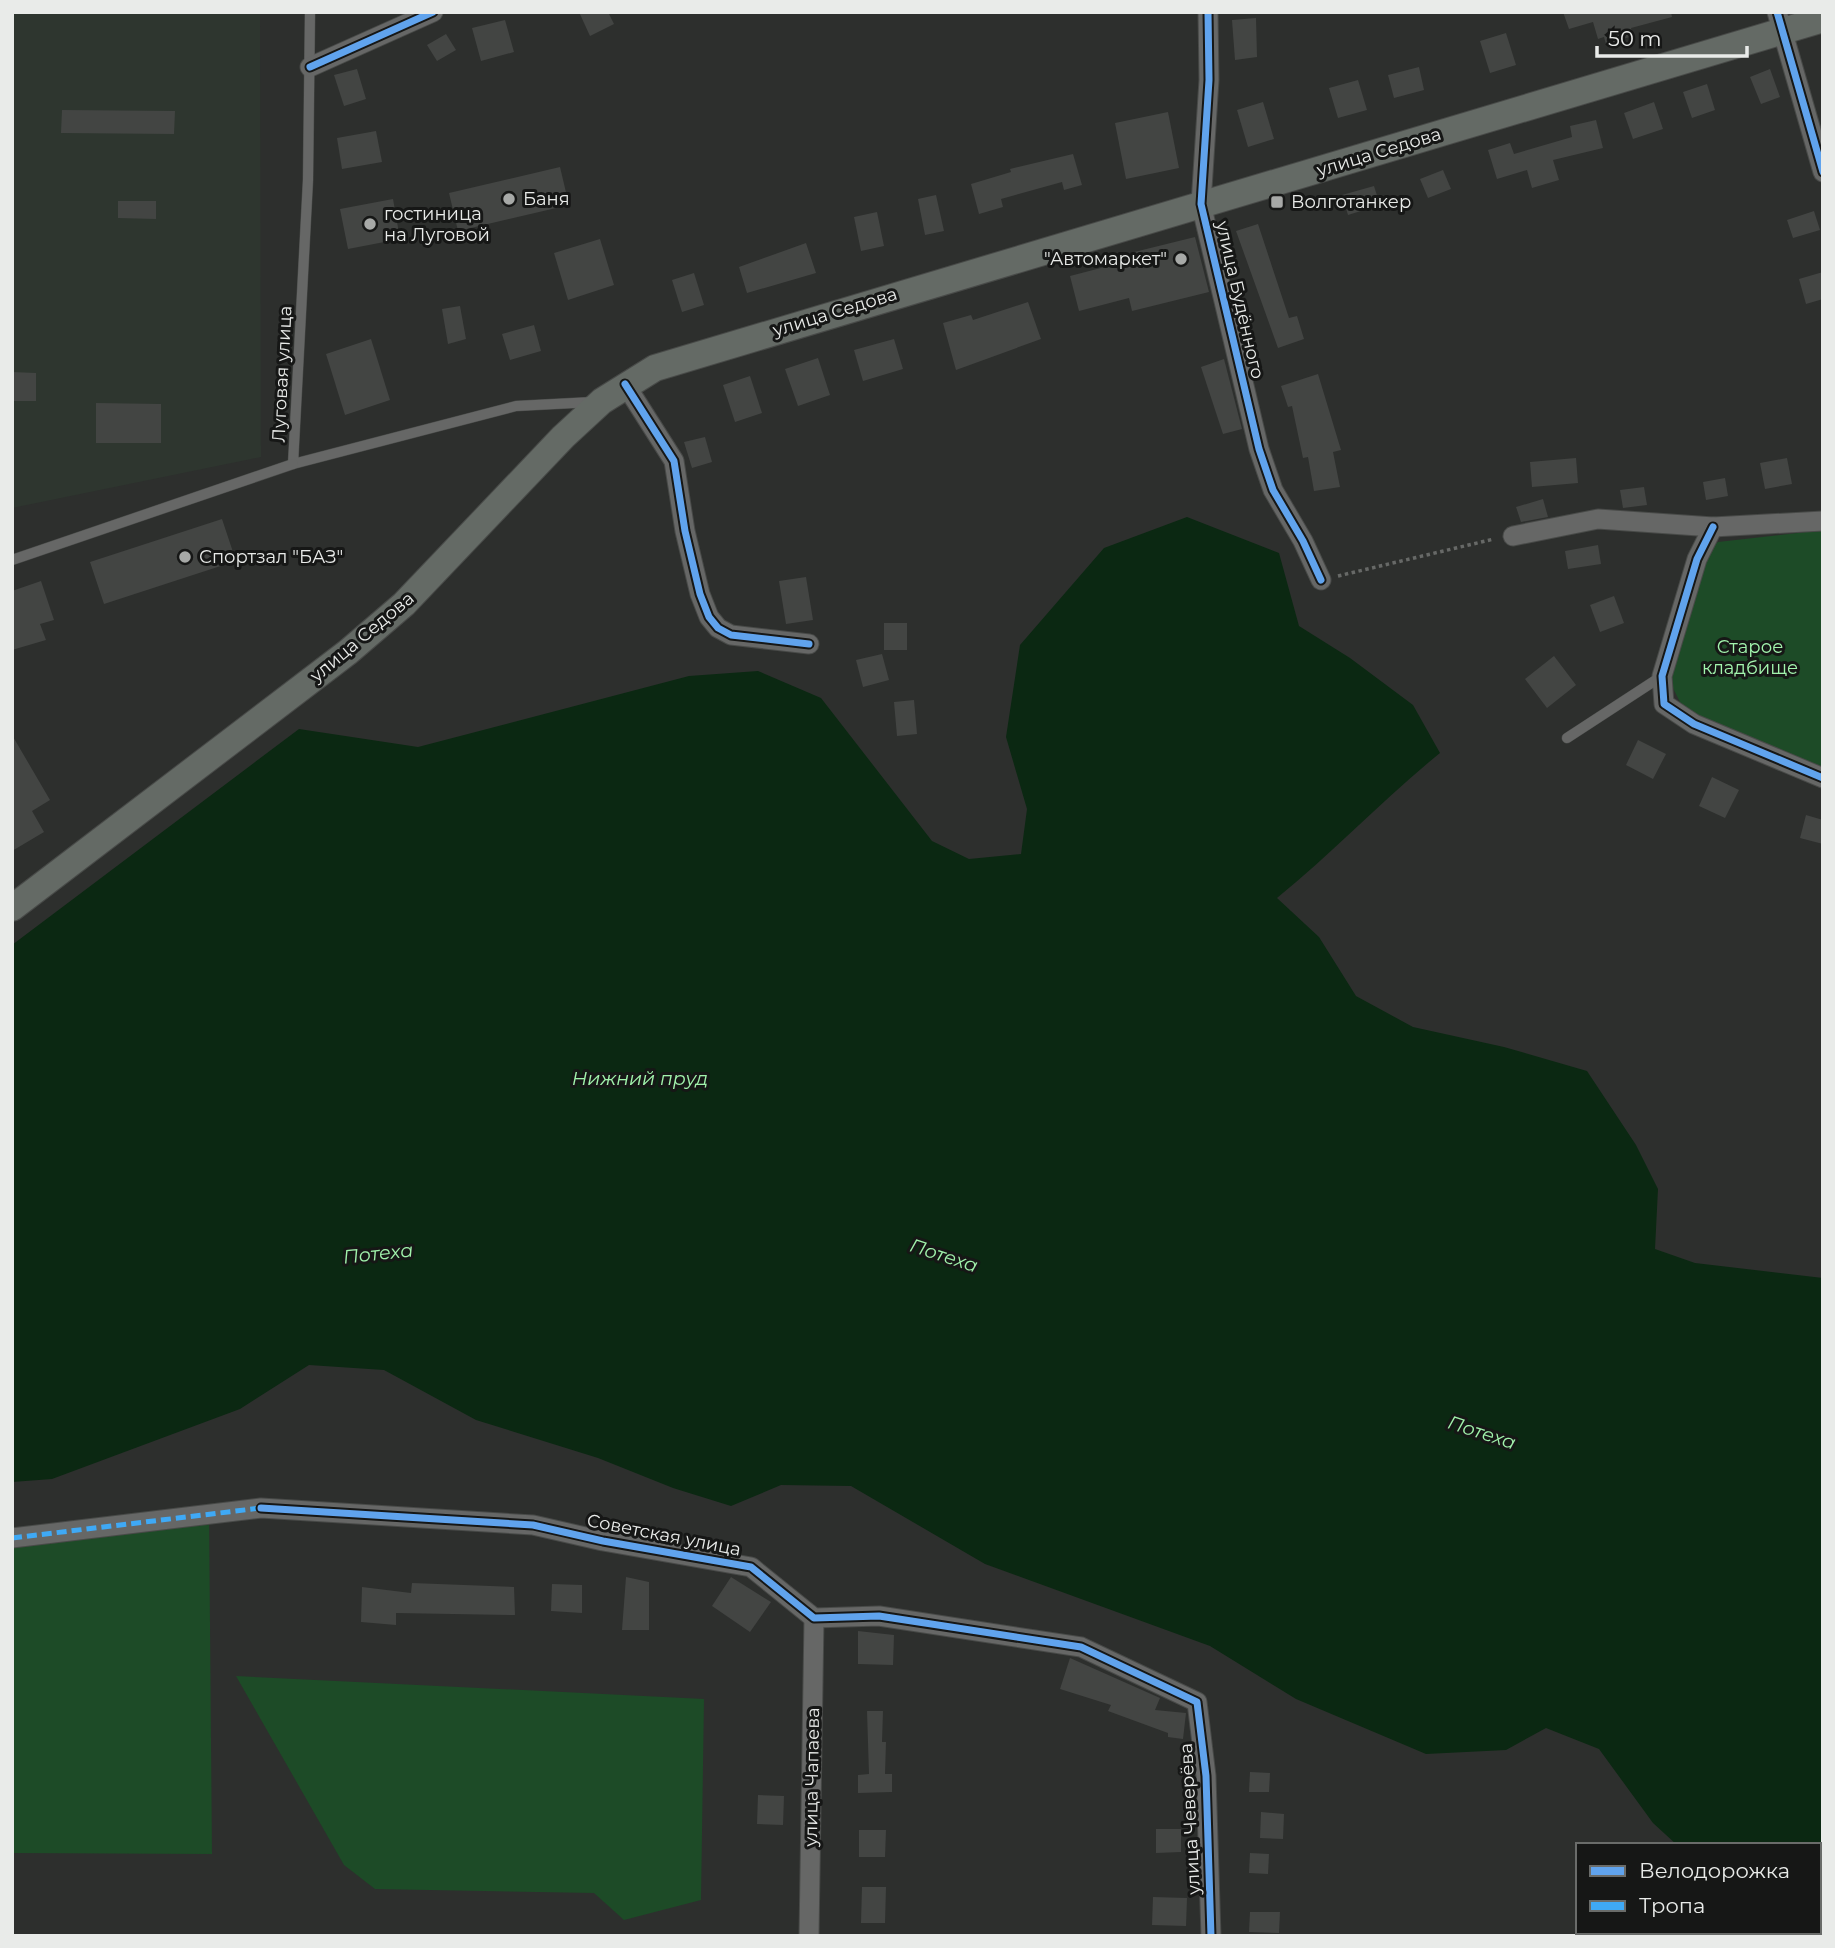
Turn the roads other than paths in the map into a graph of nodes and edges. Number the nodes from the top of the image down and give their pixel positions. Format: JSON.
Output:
{"nodes":[{"id":1,"x":310,"y":12,"type":"edge"},
{"id":2,"x":433,"y":12,"type":"edge"},
{"id":3,"x":1208,"y":12,"type":"edge"},
{"id":4,"x":1823,"y":19,"type":"edge"},
{"id":5,"x":1779,"y":22,"type":"edge"},
{"id":6,"x":310,"y":67,"type":"junction"},
{"id":7,"x":1823,"y":172,"type":"edge"},
{"id":8,"x":1201,"y":204,"type":"junction"},
{"id":9,"x":625,"y":384,"type":"junction"},
{"id":10,"x":602,"y":401,"type":"junction"},
{"id":11,"x":293,"y":464,"type":"junction"},
{"id":12,"x":1823,"y":521,"type":"edge"},
{"id":13,"x":1713,"y":527,"type":"junction"},
{"id":14,"x":1513,"y":536,"type":"road end"},
{"id":15,"x":12,"y":560,"type":"edge"},
{"id":16,"x":1321,"y":580,"type":"road end"},
{"id":17,"x":809,"y":644,"type":"dead end"},
{"id":18,"x":1662,"y":676,"type":"junction"},
{"id":19,"x":1567,"y":738,"type":"dead end"},
{"id":20,"x":1823,"y":778,"type":"edge"},
{"id":21,"x":12,"y":908,"type":"edge"},
{"id":22,"x":12,"y":1538,"type":"edge"},
{"id":23,"x":814,"y":1618,"type":"junction"},
{"id":24,"x":809,"y":1936,"type":"edge"},
{"id":25,"x":1211,"y":1936,"type":"edge"}],
"edges":[{"from":1,"to":6,"type":"lane","name":"Луговая улица"},
{"from":2,"to":6,"type":"street"},
{"from":3,"to":8,"type":"street","name":"улица Будённого"},
{"from":4,"to":5,"type":"main road","name":"улица Седова"},
{"from":5,"to":7,"type":"street"},
{"from":5,"to":8,"type":"main road","name":"улица Седова"},
{"from":6,"to":11,"type":"lane","name":"Луговая улица"},
{"from":8,"to":9,"type":"main road","name":"улица Седова"},
{"from":8,"to":16,"type":"street","name":"улица Будённого"},
{"from":9,"to":10,"type":"main road","name":"улица Седова"},
{"from":9,"to":17,"type":"street"},
{"from":10,"to":11,"type":"lane","name":"Луговая улица"},
{"from":10,"to":21,"type":"main road","name":"улица Седова"},
{"from":11,"to":15,"type":"lane"},
{"from":12,"to":13,"type":"street"},
{"from":13,"to":14,"type":"street"},
{"from":13,"to":18,"type":"street"},
{"from":18,"to":19,"type":"lane"},
{"from":18,"to":20,"type":"street"},
{"from":22,"to":23,"type":"street","name":"Советская улица"},
{"from":23,"to":24,"type":"street","name":"улица Чапаева"},
{"from":23,"to":25,"type":"street","name":"улица Чеверёва"}]}
